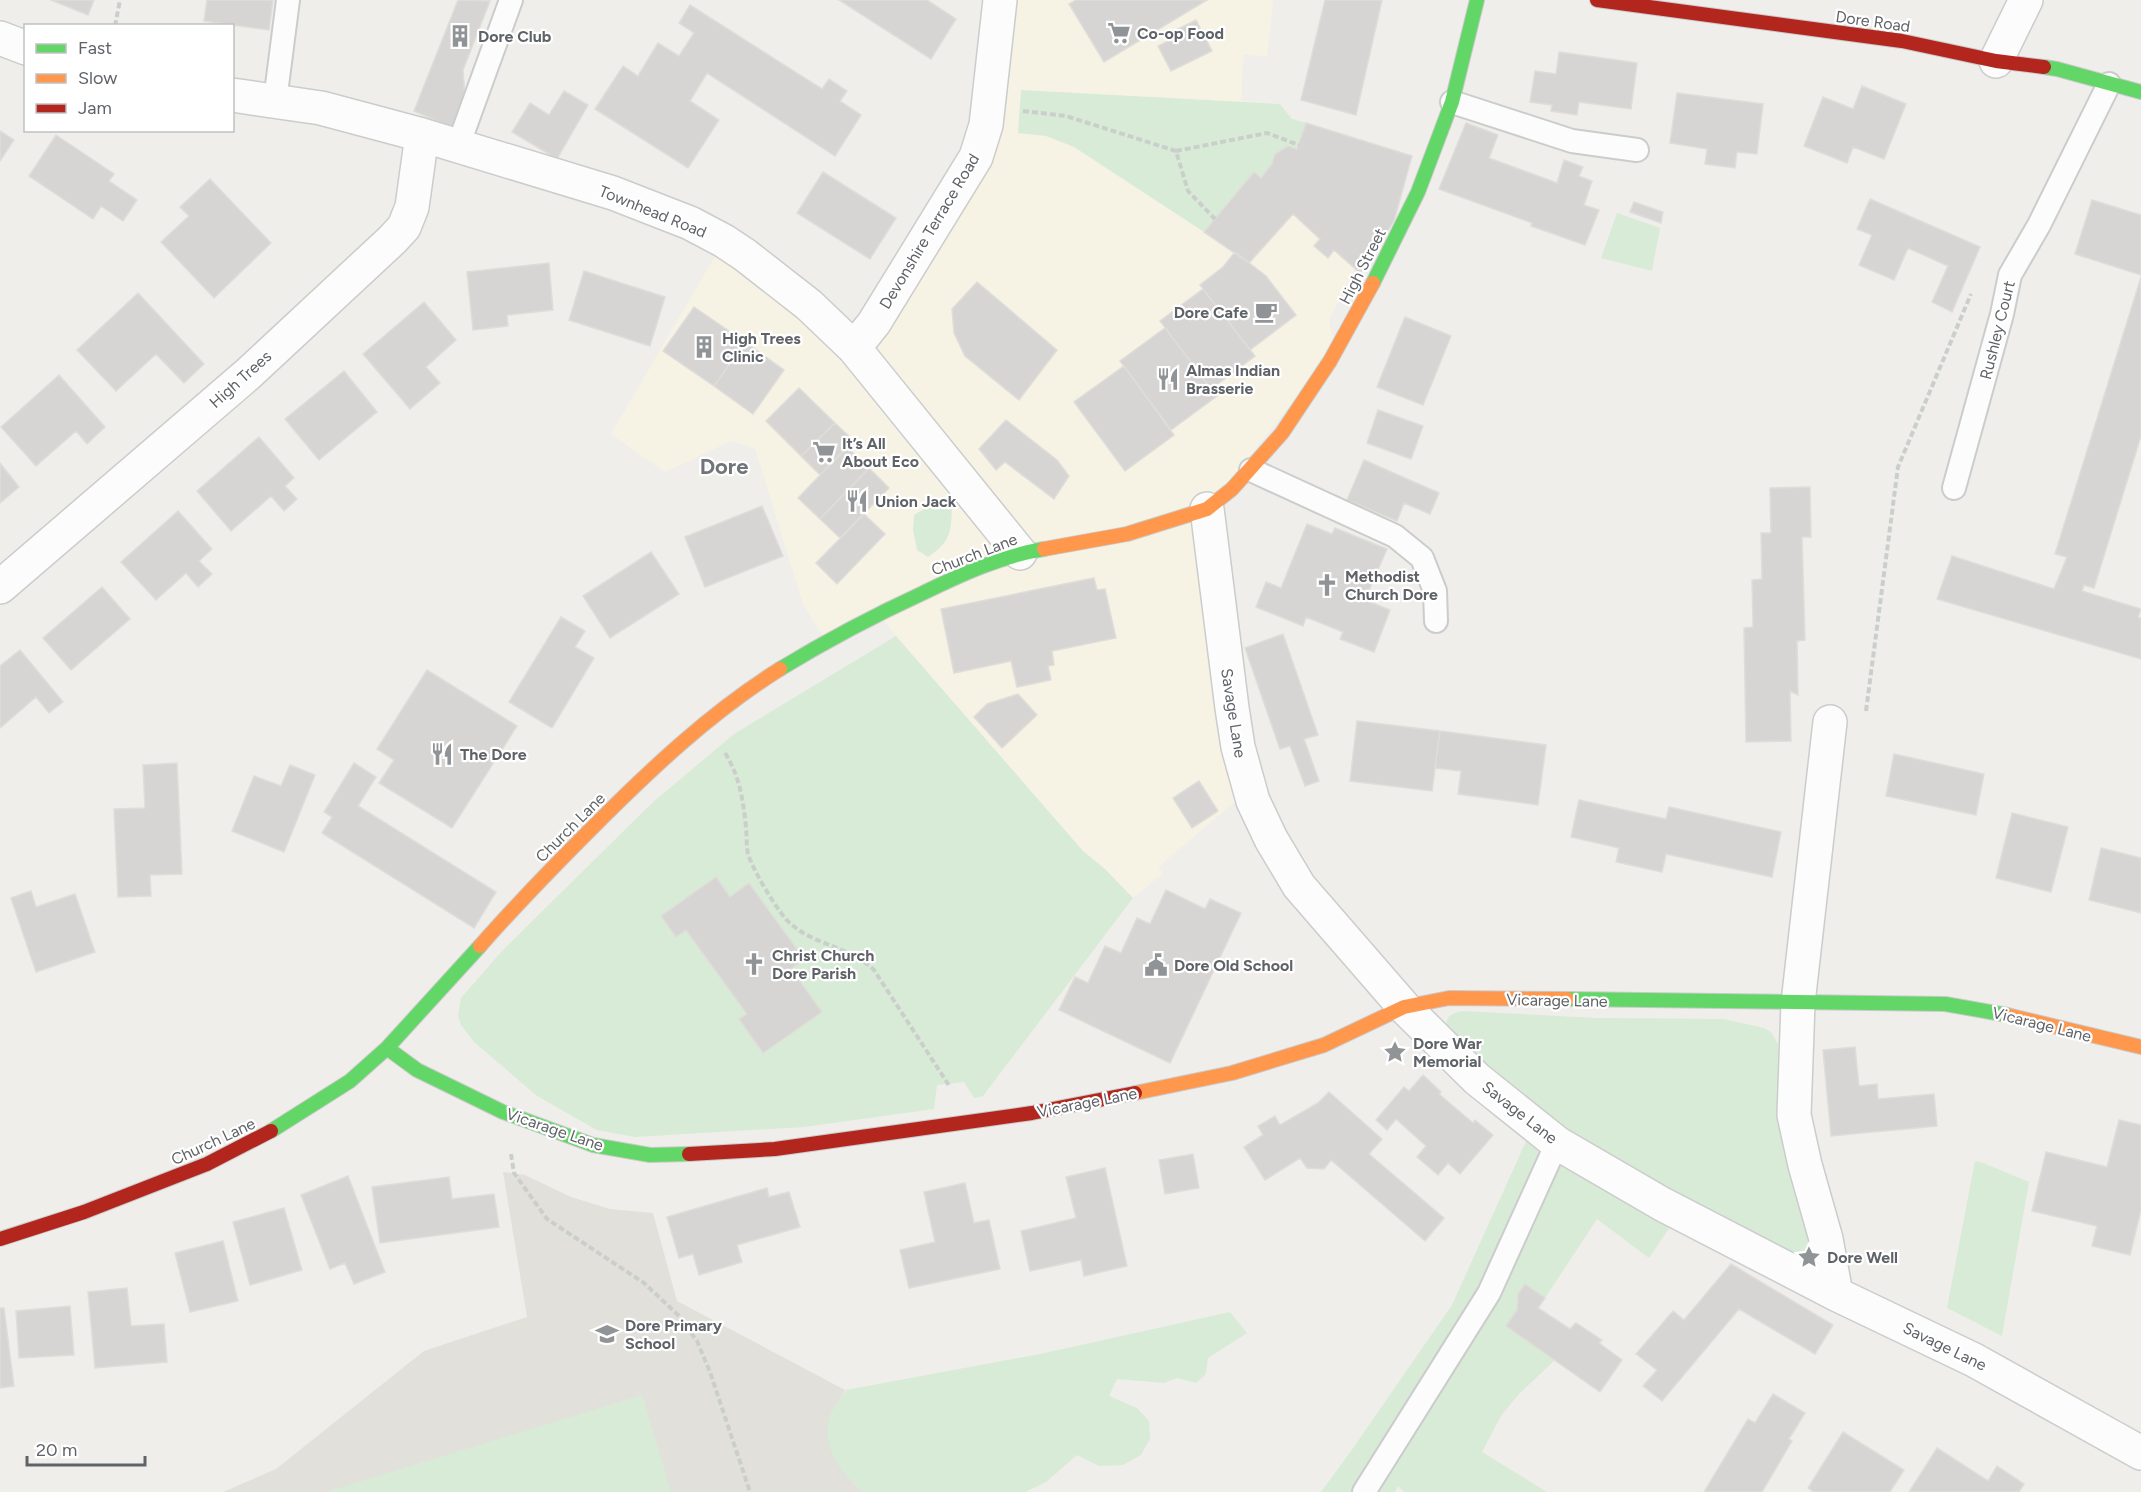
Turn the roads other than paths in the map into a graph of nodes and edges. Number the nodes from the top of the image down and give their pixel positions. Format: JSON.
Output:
{"nodes":[{"id":1,"x":288,"y":0,"type":"edge"},
{"id":2,"x":511,"y":0,"type":"edge"},
{"id":3,"x":1000,"y":0,"type":"edge"},
{"id":4,"x":1477,"y":0,"type":"edge"},
{"id":5,"x":1597,"y":0,"type":"edge"},
{"id":6,"x":2026,"y":0,"type":"edge"},
{"id":7,"x":1635,"y":3,"type":"edge"},
{"id":8,"x":0,"y":38,"type":"edge"},
{"id":9,"x":24,"y":47,"type":"edge"},
{"id":10,"x":1996,"y":61,"type":"junction"},
{"id":11,"x":2109,"y":84,"type":"junction"},
{"id":12,"x":2141,"y":92,"type":"edge"},
{"id":13,"x":234,"y":95,"type":"edge"},
{"id":14,"x":275,"y":101,"type":"junction"},
{"id":15,"x":1452,"y":102,"type":"junction"},
{"id":16,"x":422,"y":135,"type":"junction"},
{"id":17,"x":458,"y":146,"type":"junction"},
{"id":18,"x":1637,"y":150,"type":"dead end"},
{"id":19,"x":854,"y":348,"type":"junction"},
{"id":20,"x":1251,"y":470,"type":"junction"},
{"id":21,"x":1954,"y":488,"type":"dead end"},
{"id":22,"x":1207,"y":509,"type":"junction"},
{"id":23,"x":1020,"y":553,"type":"junction"},
{"id":24,"x":0,"y":586,"type":"edge"},
{"id":25,"x":1436,"y":621,"type":"dead end"},
{"id":26,"x":1830,"y":722,"type":"dead end"},
{"id":27,"x":1798,"y":1003,"type":"junction"},
{"id":28,"x":1404,"y":1007,"type":"junction"},
{"id":29,"x":2141,"y":1047,"type":"edge"},
{"id":30,"x":387,"y":1048,"type":"junction"},
{"id":31,"x":1557,"y":1143,"type":"junction"},
{"id":32,"x":0,"y":1239,"type":"edge"},
{"id":33,"x":1836,"y":1294,"type":"junction"},
{"id":34,"x":2141,"y":1453,"type":"edge"},
{"id":35,"x":1364,"y":1492,"type":"edge"}],
"edges":[{"from":1,"to":14,"type":"lane"},
{"from":2,"to":17,"type":"lane"},
{"from":3,"to":19,"type":"street","name":"Devonshire Terrace Road"},
{"from":4,"to":15,"type":"street","name":"High Street"},
{"from":5,"to":7,"type":"street","name":"Dore Road"},
{"from":6,"to":10,"type":"street"},
{"from":7,"to":10,"type":"street","name":"Dore Road"},
{"from":8,"to":9,"type":"street"},
{"from":10,"to":11,"type":"street","name":"Dore Road"},
{"from":11,"to":12,"type":"street","name":"Dore Road"},
{"from":11,"to":21,"type":"lane","name":"Rushley Court"},
{"from":13,"to":14,"type":"street","name":"Townhead Road"},
{"from":14,"to":16,"type":"street","name":"Townhead Road"},
{"from":15,"to":18,"type":"lane"},
{"from":15,"to":20,"type":"street","name":"High Street"},
{"from":16,"to":17,"type":"street","name":"Townhead Road"},
{"from":16,"to":24,"type":"street","name":"High Trees"},
{"from":17,"to":19,"type":"street","name":"Townhead Road"},
{"from":19,"to":23,"type":"street","name":"Townhead Road"},
{"from":20,"to":22,"type":"street","name":"High Street"},
{"from":20,"to":25,"type":"lane"},
{"from":22,"to":23,"type":"street","name":"Church Lane"},
{"from":22,"to":28,"type":"street","name":"Savage Lane"},
{"from":23,"to":30,"type":"street","name":"Church Lane"},
{"from":26,"to":27,"type":"street"},
{"from":27,"to":28,"type":"street","name":"Vicarage Lane"},
{"from":27,"to":29,"type":"street","name":"Vicarage Lane"},
{"from":27,"to":33,"type":"street"},
{"from":28,"to":30,"type":"street","name":"Vicarage Lane"},
{"from":28,"to":31,"type":"street","name":"Savage Lane"},
{"from":30,"to":32,"type":"street","name":"Church Lane"},
{"from":31,"to":33,"type":"street","name":"Savage Lane"},
{"from":31,"to":35,"type":"lane"},
{"from":33,"to":34,"type":"street","name":"Savage Lane"}]}
